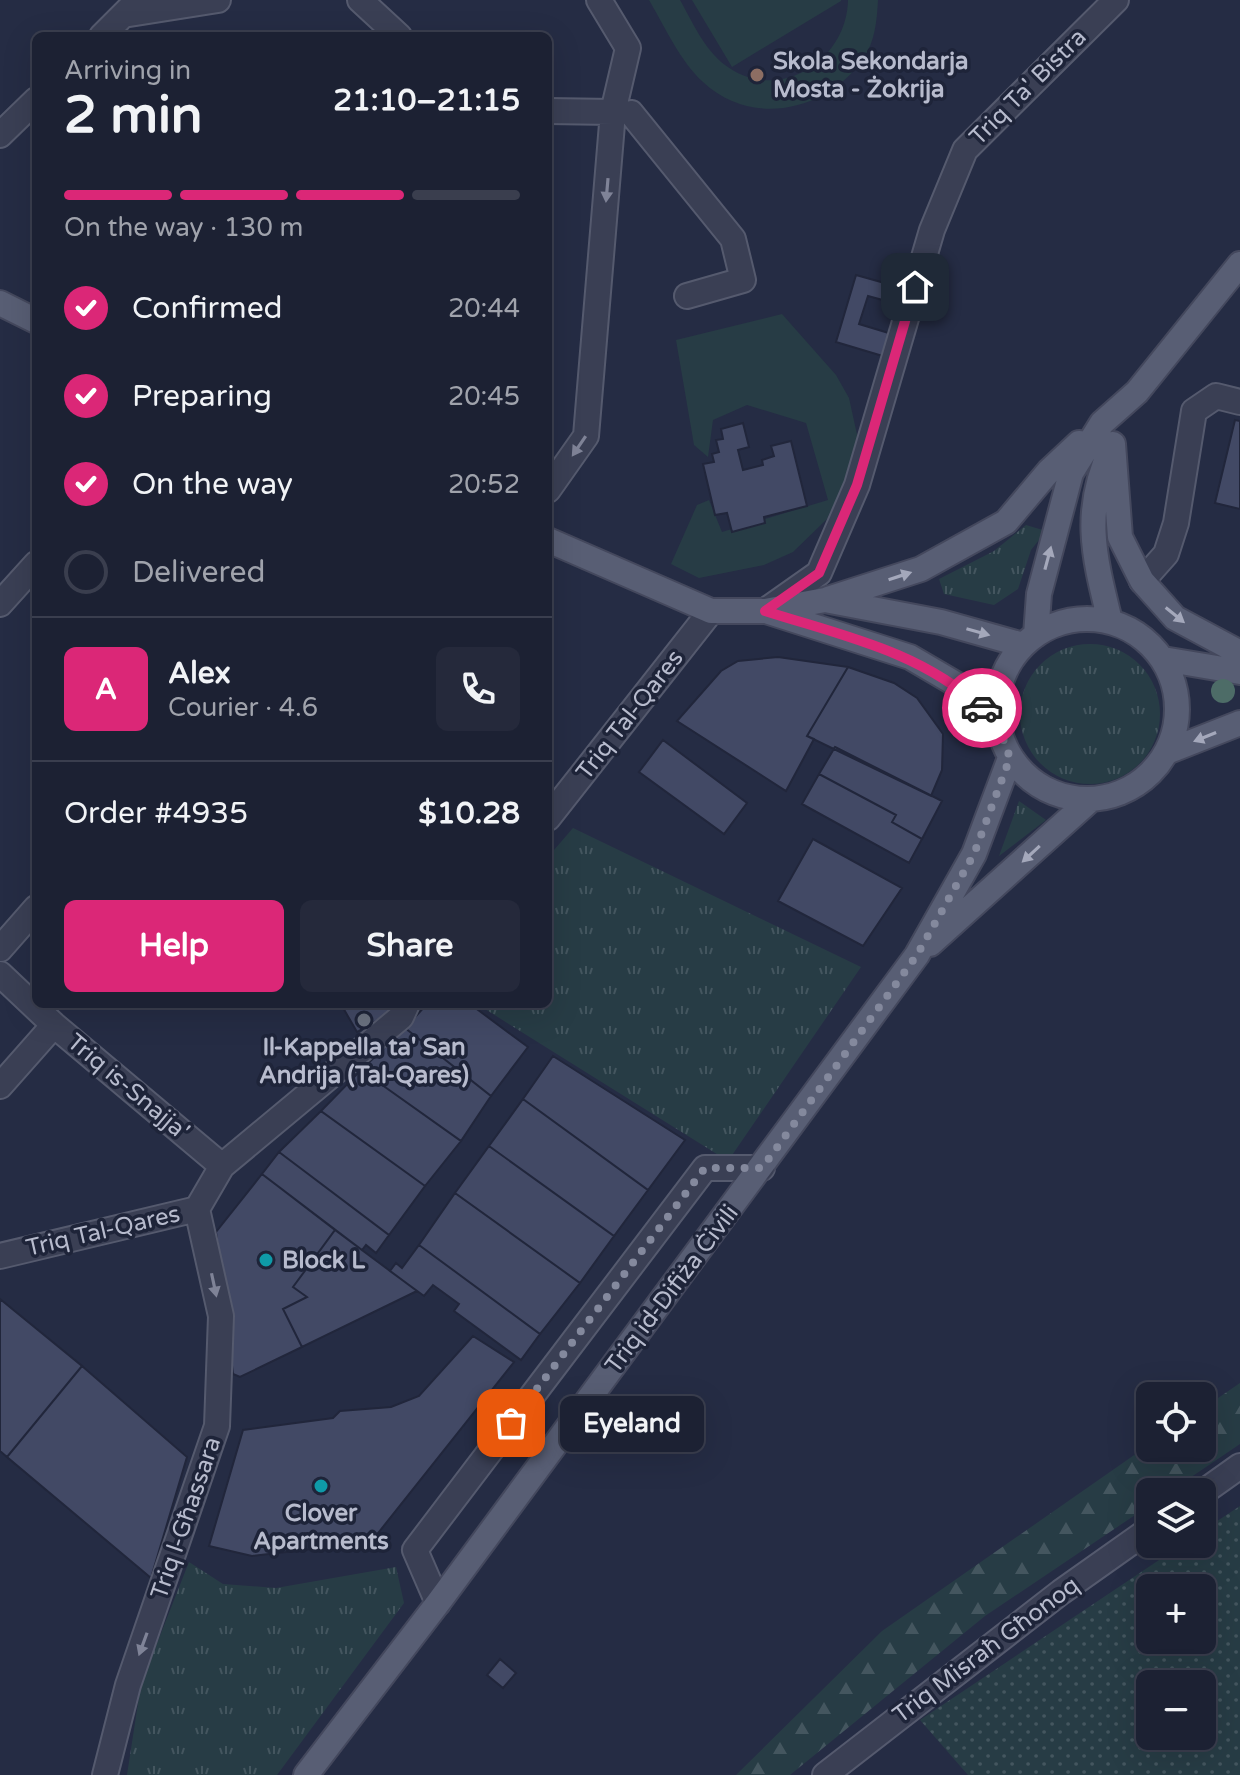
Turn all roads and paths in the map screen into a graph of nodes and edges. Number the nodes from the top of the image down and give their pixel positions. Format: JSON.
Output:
{"nodes":[{"id":1,"x":218,"y":0,"type":"edge"},
{"id":2,"x":360,"y":0,"type":"edge"},
{"id":3,"x":599,"y":0,"type":"edge"},
{"id":4,"x":1116,"y":0,"type":"edge"},
{"id":5,"x":131,"y":8,"type":"edge"},
{"id":6,"x":106,"y":32,"type":"edge"},
{"id":7,"x":395,"y":32,"type":"edge"},
{"id":8,"x":32,"y":104,"type":"edge"},
{"id":9,"x":552,"y":111,"type":"edge"},
{"id":10,"x":622,"y":112,"type":"junction"},
{"id":11,"x":0,"y":135,"type":"edge"},
{"id":12,"x":1240,"y":264,"type":"edge"},
{"id":13,"x":687,"y":296,"type":"dead end"},
{"id":14,"x":0,"y":303,"type":"edge"},
{"id":15,"x":32,"y":319,"type":"edge"},
{"id":16,"x":1240,"y":402,"type":"edge"},
{"id":17,"x":1108,"y":433,"type":"junction"},
{"id":18,"x":552,"y":484,"type":"edge"},
{"id":19,"x":552,"y":542,"type":"edge"},
{"id":20,"x":32,"y":568,"type":"edge"},
{"id":21,"x":1142,"y":581,"type":"junction"},
{"id":22,"x":825,"y":600,"type":"junction"},
{"id":23,"x":0,"y":604,"type":"edge"},
{"id":24,"x":711,"y":611,"type":"junction"},
{"id":25,"x":765,"y":611,"type":"junction"},
{"id":26,"x":1110,"y":621,"type":"junction"},
{"id":27,"x":1030,"y":640,"type":"junction"},
{"id":28,"x":1240,"y":653,"type":"edge"},
{"id":29,"x":1163,"y":659,"type":"junction"},
{"id":30,"x":1240,"y":672,"type":"edge"},
{"id":31,"x":997,"y":722,"type":"junction"},
{"id":32,"x":1240,"y":723,"type":"edge"},
{"id":33,"x":1169,"y":751,"type":"junction"},
{"id":34,"x":1010,"y":758,"type":"junction"},
{"id":35,"x":1089,"y":801,"type":"junction"},
{"id":36,"x":552,"y":813,"type":"edge"},
{"id":37,"x":32,"y":913,"type":"edge"},
{"id":38,"x":0,"y":949,"type":"edge"},
{"id":39,"x":917,"y":955,"type":"junction"},
{"id":40,"x":0,"y":974,"type":"edge"},
{"id":41,"x":32,"y":1004,"type":"edge"},
{"id":42,"x":36,"y":1008,"type":"edge"},
{"id":43,"x":405,"y":1008,"type":"edge"},
{"id":44,"x":54,"y":1025,"type":"junction"},
{"id":45,"x":0,"y":1086,"type":"edge"},
{"id":46,"x":222,"y":1166,"type":"junction"},
{"id":47,"x":762,"y":1168,"type":"junction"},
{"id":48,"x":197,"y":1209,"type":"junction"},
{"id":49,"x":0,"y":1256,"type":"edge"},
{"id":50,"x":1240,"y":1466,"type":"edge"},
{"id":51,"x":1216,"y":1483,"type":"edge"},
{"id":52,"x":1136,"y":1539,"type":"edge"},
{"id":53,"x":438,"y":1603,"type":"junction"},
{"id":54,"x":105,"y":1775,"type":"edge"},
{"id":55,"x":306,"y":1775,"type":"edge"},
{"id":56,"x":825,"y":1775,"type":"edge"}],
"edges":[{"from":1,"to":5,"type":"street"},
{"from":2,"to":7,"type":"street"},
{"from":3,"to":10,"type":"street"},
{"from":4,"to":25,"type":"street","name":"Triq Ta' Bistra"},
{"from":5,"to":6,"type":"street"},
{"from":8,"to":11,"type":"street"},
{"from":9,"to":10,"type":"street"},
{"from":10,"to":13,"type":"street"},
{"from":10,"to":18,"type":"street","one_way":true},
{"from":12,"to":17,"type":"main road"},
{"from":14,"to":15,"type":"main road"},
{"from":16,"to":21,"type":"street"},
{"from":17,"to":21,"type":"main road"},
{"from":22,"to":17,"type":"main road","one_way":true},
{"from":17,"to":26,"type":"main road"},
{"from":27,"to":17,"type":"main road","one_way":true},
{"from":19,"to":24,"type":"main road"},
{"from":20,"to":23,"type":"street"},
{"from":21,"to":28,"type":"main road","one_way":true},
{"from":22,"to":25,"type":"main road"},
{"from":22,"to":27,"type":"main road","one_way":true},
{"from":24,"to":25,"type":"main road"},
{"from":24,"to":36,"type":"street","name":"Triq Tal-Qares"},
{"from":25,"to":31,"type":"main road"},
{"from":26,"to":27,"type":"main road"},
{"from":26,"to":29,"type":"main road"},
{"from":27,"to":31,"type":"main road"},
{"from":29,"to":30,"type":"main road"},
{"from":29,"to":33,"type":"main road"},
{"from":31,"to":34,"type":"main road"},
{"from":32,"to":33,"type":"main road","one_way":true},
{"from":33,"to":35,"type":"main road"},
{"from":34,"to":35,"type":"main road"},
{"from":34,"to":39,"type":"main road","name":"Triq id-Difiża Ċivili"},
{"from":35,"to":39,"type":"main road","name":"Triq id-Difiża Ċivili","one_way":true},
{"from":37,"to":38,"type":"street"},
{"from":39,"to":47,"type":"main road","name":"Triq id-Difiża Ċivili"},
{"from":40,"to":41,"type":"street","name":"Triq is-Snajja'"},
{"from":42,"to":44,"type":"street","name":"Triq is-Snajja'"},
{"from":43,"to":46,"type":"street","name":"Triq Tal-Qares"},
{"from":44,"to":45,"type":"street"},
{"from":44,"to":46,"type":"street","name":"Triq is-Snajja'"},
{"from":46,"to":48,"type":"street","name":"Triq Tal-Qares"},
{"from":47,"to":53,"type":"main road","name":"Triq id-Difiża Ċivili"},
{"from":47,"to":53,"type":"street","name":"Triq id-Difiża Ċivili"},
{"from":48,"to":49,"type":"street","name":"Triq Tal-Qares"},
{"from":48,"to":54,"type":"street","name":"Triq l-Għassara","one_way":true},
{"from":50,"to":51,"type":"street"},
{"from":52,"to":56,"type":"street","name":"Triq Misraħ Għonoq"},
{"from":53,"to":55,"type":"main road","name":"Triq id-Difiża Ċivili"}]}
